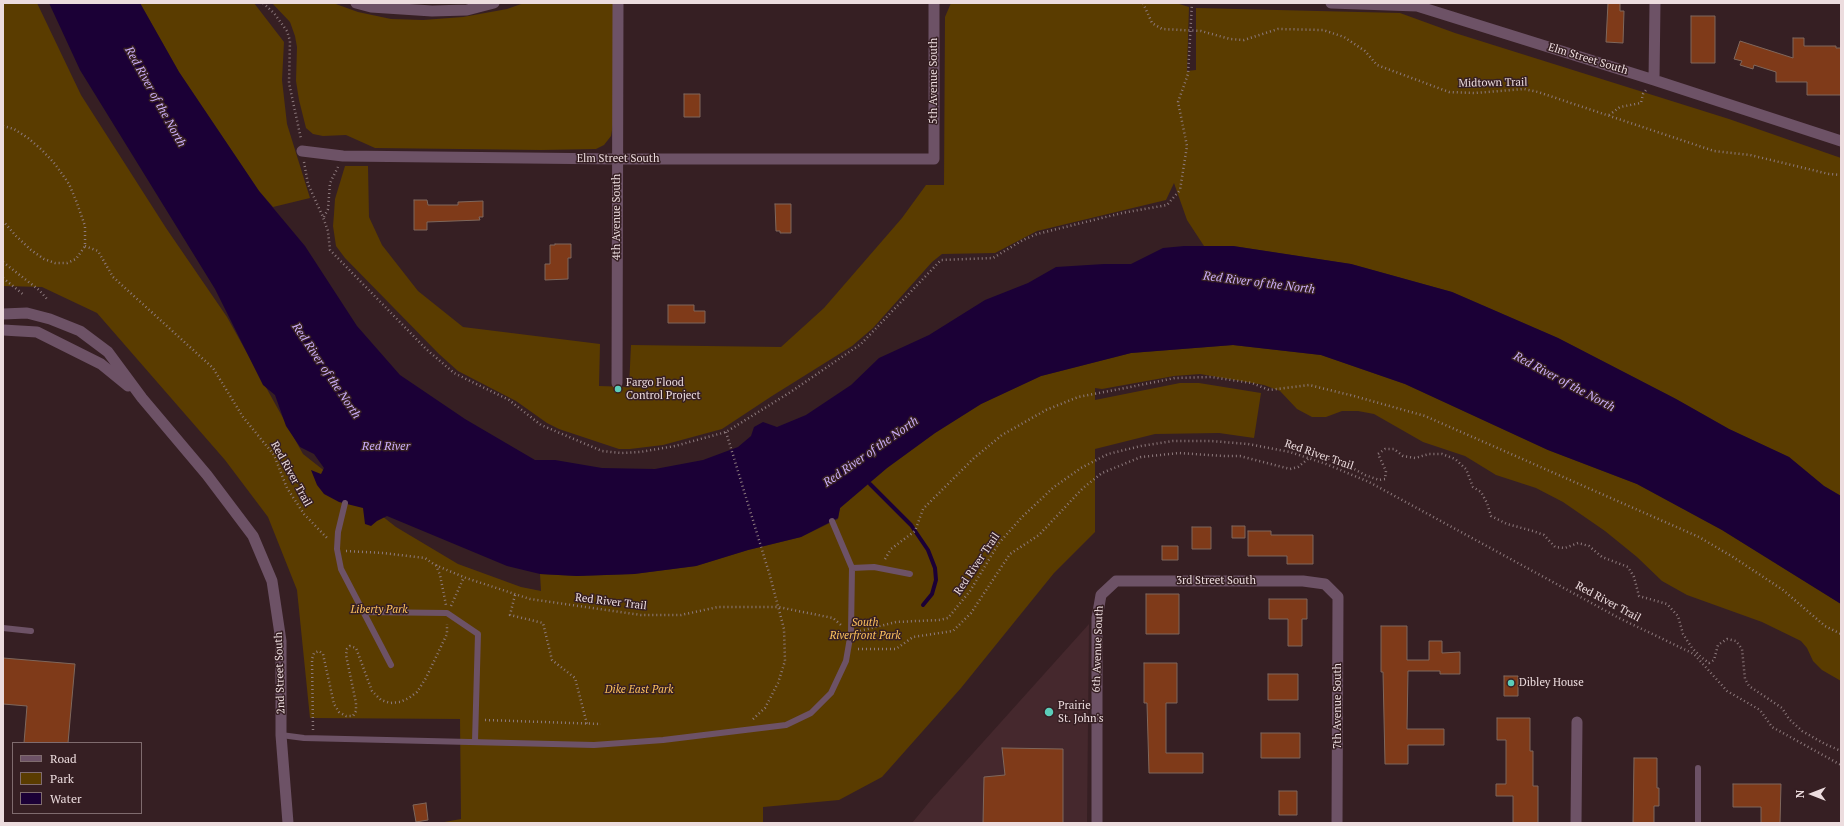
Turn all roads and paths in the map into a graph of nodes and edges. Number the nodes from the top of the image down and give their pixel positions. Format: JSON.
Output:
{"nodes":[{"id":1,"x":263,"y":3,"type":"edge"},
{"id":2,"x":356,"y":3,"type":"edge"},
{"id":3,"x":494,"y":3,"type":"edge"},
{"id":4,"x":618,"y":3,"type":"edge"},
{"id":5,"x":934,"y":3,"type":"edge"},
{"id":6,"x":1143,"y":3,"type":"edge"},
{"id":7,"x":1192,"y":3,"type":"edge"},
{"id":8,"x":1331,"y":3,"type":"edge"},
{"id":9,"x":1655,"y":3,"type":"edge"},
{"id":10,"x":1417,"y":4,"type":"edge"},
{"id":11,"x":1192,"y":30,"type":"junction"},
{"id":12,"x":1654,"y":80,"type":"junction"},
{"id":13,"x":1609,"y":115,"type":"junction"},
{"id":14,"x":3,"y":126,"type":"edge"},
{"id":15,"x":1841,"y":141,"type":"edge"},
{"id":16,"x":302,"y":151,"type":"junction"},
{"id":17,"x":343,"y":156,"type":"junction"},
{"id":18,"x":617,"y":159,"type":"junction"},
{"id":19,"x":934,"y":159,"type":"joint"},
{"id":20,"x":1841,"y":175,"type":"edge"},
{"id":21,"x":323,"y":217,"type":"junction"},
{"id":22,"x":3,"y":221,"type":"edge"},
{"id":23,"x":85,"y":246,"type":"junction"},
{"id":24,"x":3,"y":262,"type":"edge"},
{"id":25,"x":3,"y":278,"type":"edge"},
{"id":26,"x":24,"y":295,"type":"dead end"},
{"id":27,"x":47,"y":299,"type":"dead end"},
{"id":28,"x":3,"y":314,"type":"edge"},
{"id":29,"x":3,"y":330,"type":"edge"},
{"id":30,"x":617,"y":383,"type":"dead end"},
{"id":31,"x":142,"y":398,"type":"junction"},
{"id":32,"x":726,"y":432,"type":"junction"},
{"id":33,"x":1308,"y":458,"type":"junction"},
{"id":34,"x":345,"y":503,"type":"dead end"},
{"id":35,"x":832,"y":522,"type":"dead end"},
{"id":36,"x":337,"y":549,"type":"junction"},
{"id":37,"x":435,"y":564,"type":"junction"},
{"id":38,"x":852,"y":568,"type":"junction"},
{"id":39,"x":879,"y":568,"type":"junction"},
{"id":40,"x":910,"y":574,"type":"dead end"},
{"id":41,"x":464,"y":577,"type":"junction"},
{"id":42,"x":1333,"y":591,"type":"joint"},
{"id":43,"x":515,"y":595,"type":"junction"},
{"id":44,"x":1101,"y":595,"type":"joint"},
{"id":45,"x":778,"y":607,"type":"junction"},
{"id":46,"x":364,"y":612,"type":"junction"},
{"id":47,"x":447,"y":613,"type":"junction"},
{"id":48,"x":3,"y":628,"type":"edge"},
{"id":49,"x":31,"y":631,"type":"dead end"},
{"id":50,"x":851,"y":632,"type":"junction"},
{"id":51,"x":1841,"y":634,"type":"edge"},
{"id":52,"x":848,"y":648,"type":"junction"},
{"id":53,"x":391,"y":665,"type":"dead end"},
{"id":54,"x":476,"y":720,"type":"junction"},
{"id":55,"x":1577,"y":722,"type":"dead end"},
{"id":56,"x":587,"y":724,"type":"junction"},
{"id":57,"x":601,"y":724,"type":"dead end"},
{"id":58,"x":737,"y":731,"type":"junction"},
{"id":59,"x":282,"y":735,"type":"junction"},
{"id":60,"x":313,"y":738,"type":"junction"},
{"id":61,"x":475,"y":741,"type":"junction"},
{"id":62,"x":1841,"y":751,"type":"edge"},
{"id":63,"x":1841,"y":765,"type":"edge"},
{"id":64,"x":1698,"y":768,"type":"dead end"},
{"id":65,"x":288,"y":823,"type":"edge"},
{"id":66,"x":1097,"y":823,"type":"edge"},
{"id":67,"x":1337,"y":823,"type":"edge"},
{"id":68,"x":1576,"y":823,"type":"edge"},
{"id":69,"x":1698,"y":823,"type":"edge"}],
"edges":[{"from":1,"to":16,"type":"path"},
{"from":2,"to":3,"type":"street"},
{"from":4,"to":18,"type":"street","name":"4th Avenue South"},
{"from":5,"to":19,"type":"street","name":"5th Avenue South"},
{"from":6,"to":11,"type":"path","name":"Midtown Trail"},
{"from":7,"to":11,"type":"path"},
{"from":8,"to":10,"type":"street","name":"Elm Street South"},
{"from":9,"to":12,"type":"street"},
{"from":10,"to":12,"type":"street","name":"Elm Street South"},
{"from":11,"to":13,"type":"path","name":"Midtown Trail"},
{"from":11,"to":32,"type":"path"},
{"from":12,"to":13,"type":"path"},
{"from":12,"to":15,"type":"street","name":"Elm Street South"},
{"from":13,"to":20,"type":"path","name":"Midtown Trail"},
{"from":14,"to":23,"type":"path"},
{"from":16,"to":17,"type":"street","name":"Elm Street South"},
{"from":16,"to":21,"type":"path"},
{"from":17,"to":18,"type":"street","name":"Elm Street South"},
{"from":17,"to":21,"type":"path"},
{"from":18,"to":19,"type":"street","name":"Elm Street South"},
{"from":18,"to":30,"type":"street","name":"4th Avenue South"},
{"from":21,"to":32,"type":"path"},
{"from":22,"to":23,"type":"path"},
{"from":23,"to":36,"type":"path","name":"Red River Trail"},
{"from":24,"to":27,"type":"path"},
{"from":25,"to":26,"type":"path"},
{"from":28,"to":31,"type":"street","name":"2nd Street South"},
{"from":29,"to":31,"type":"street","name":"2nd Street South"},
{"from":31,"to":59,"type":"street","name":"2nd Street South"},
{"from":32,"to":45,"type":"path"},
{"from":33,"to":50,"type":"path","name":"Red River Trail"},
{"from":33,"to":52,"type":"path"},
{"from":33,"to":62,"type":"path"},
{"from":33,"to":63,"type":"path","name":"Red River Trail"},
{"from":34,"to":36,"type":"lane"},
{"from":35,"to":38,"type":"lane"},
{"from":36,"to":37,"type":"path","name":"Red River Trail"},
{"from":36,"to":46,"type":"lane"},
{"from":37,"to":41,"type":"path","name":"Red River Trail"},
{"from":37,"to":47,"type":"path"},
{"from":38,"to":39,"type":"lane"},
{"from":38,"to":50,"type":"lane"},
{"from":39,"to":40,"type":"lane"},
{"from":39,"to":51,"type":"path"},
{"from":41,"to":43,"type":"path","name":"Red River Trail"},
{"from":41,"to":47,"type":"path"},
{"from":42,"to":44,"type":"street","name":"3rd Street South"},
{"from":42,"to":67,"type":"street","name":"7th Avenue South"},
{"from":43,"to":45,"type":"path","name":"Red River Trail"},
{"from":43,"to":56,"type":"path"},
{"from":44,"to":66,"type":"street","name":"6th Avenue South"},
{"from":45,"to":50,"type":"path","name":"Red River Trail"},
{"from":45,"to":58,"type":"path"},
{"from":46,"to":47,"type":"lane"},
{"from":46,"to":53,"type":"lane"},
{"from":47,"to":54,"type":"lane"},
{"from":47,"to":60,"type":"path"},
{"from":48,"to":49,"type":"lane"},
{"from":50,"to":52,"type":"lane"},
{"from":52,"to":58,"type":"lane"},
{"from":54,"to":56,"type":"path"},
{"from":54,"to":61,"type":"lane"},
{"from":55,"to":68,"type":"street"},
{"from":56,"to":57,"type":"path"},
{"from":58,"to":61,"type":"lane"},
{"from":59,"to":60,"type":"lane"},
{"from":59,"to":65,"type":"street","name":"2nd Street South"},
{"from":60,"to":61,"type":"lane"},
{"from":64,"to":69,"type":"lane"}]}
